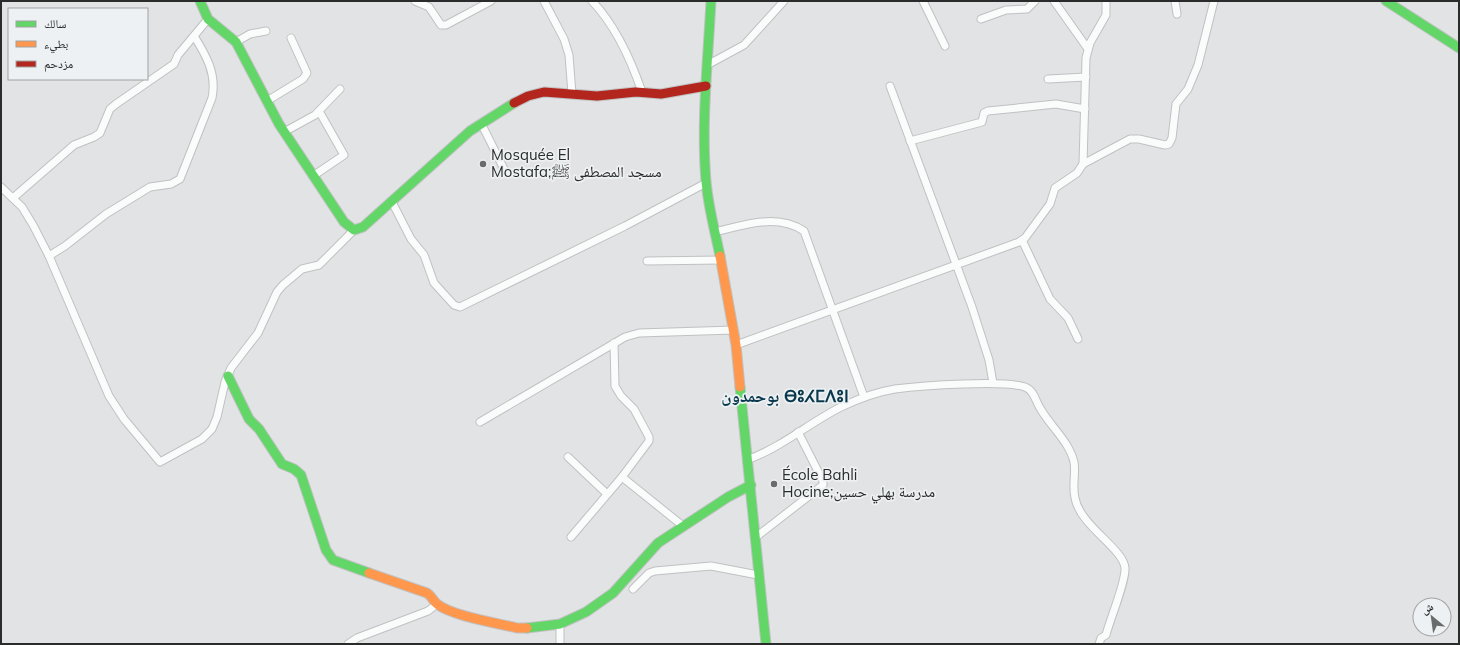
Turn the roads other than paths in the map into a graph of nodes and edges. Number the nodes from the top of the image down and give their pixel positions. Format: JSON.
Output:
{"nodes":[{"id":1,"x":200,"y":1,"type":"edge"},
{"id":2,"x":492,"y":1,"type":"edge"},
{"id":3,"x":544,"y":1,"type":"edge"},
{"id":4,"x":592,"y":1,"type":"edge"},
{"id":5,"x":711,"y":1,"type":"edge"},
{"id":6,"x":784,"y":1,"type":"edge"},
{"id":7,"x":924,"y":1,"type":"edge"},
{"id":8,"x":1035,"y":1,"type":"edge"},
{"id":9,"x":1054,"y":1,"type":"edge"},
{"id":10,"x":1106,"y":1,"type":"edge"},
{"id":11,"x":1175,"y":1,"type":"edge"},
{"id":12,"x":1214,"y":1,"type":"edge"},
{"id":13,"x":1386,"y":1,"type":"edge"},
{"id":14,"x":418,"y":2,"type":"edge"},
{"id":15,"x":1178,"y":14,"type":"dead end"},
{"id":16,"x":208,"y":19,"type":"junction"},
{"id":17,"x":981,"y":19,"type":"dead end"},
{"id":18,"x":266,"y":31,"type":"dead end"},
{"id":19,"x":194,"y":36,"type":"junction"},
{"id":20,"x":291,"y":38,"type":"dead end"},
{"id":21,"x":236,"y":42,"type":"junction"},
{"id":22,"x":945,"y":46,"type":"dead end"},
{"id":23,"x":1459,"y":48,"type":"edge"},
{"id":24,"x":1088,"y":50,"type":"junction"},
{"id":25,"x":709,"y":64,"type":"junction"},
{"id":26,"x":1086,"y":77,"type":"junction"},
{"id":27,"x":1048,"y":79,"type":"dead end"},
{"id":28,"x":706,"y":86,"type":"junction"},
{"id":29,"x":890,"y":86,"type":"dead end"},
{"id":30,"x":340,"y":89,"type":"dead end"},
{"id":31,"x":642,"y":92,"type":"junction"},
{"id":32,"x":572,"y":94,"type":"junction"},
{"id":33,"x":267,"y":101,"type":"junction"},
{"id":34,"x":1085,"y":109,"type":"junction"},
{"id":35,"x":319,"y":111,"type":"junction"},
{"id":36,"x":481,"y":123,"type":"junction"},
{"id":37,"x":284,"y":132,"type":"junction"},
{"id":38,"x":910,"y":141,"type":"junction"},
{"id":39,"x":1083,"y":164,"type":"junction"},
{"id":40,"x":506,"y":173,"type":"dead end"},
{"id":41,"x":313,"y":176,"type":"junction"},
{"id":42,"x":706,"y":183,"type":"junction"},
{"id":43,"x":1,"y":187,"type":"edge"},
{"id":44,"x":13,"y":198,"type":"junction"},
{"id":45,"x":392,"y":202,"type":"junction"},
{"id":46,"x":354,"y":230,"type":"junction"},
{"id":47,"x":715,"y":232,"type":"junction"},
{"id":48,"x":1022,"y":240,"type":"junction"},
{"id":49,"x":48,"y":256,"type":"junction"},
{"id":50,"x":721,"y":260,"type":"junction"},
{"id":51,"x":647,"y":261,"type":"dead end"},
{"id":52,"x":957,"y":264,"type":"junction"},
{"id":53,"x":831,"y":310,"type":"junction"},
{"id":54,"x":734,"y":330,"type":"junction"},
{"id":55,"x":1078,"y":339,"type":"dead end"},
{"id":56,"x":614,"y":343,"type":"junction"},
{"id":57,"x":736,"y":345,"type":"junction"},
{"id":58,"x":228,"y":376,"type":"junction"},
{"id":59,"x":993,"y":383,"type":"junction"},
{"id":60,"x":864,"y":397,"type":"junction"},
{"id":61,"x":480,"y":422,"type":"dead end"},
{"id":62,"x":798,"y":432,"type":"junction"},
{"id":63,"x":568,"y":457,"type":"dead end"},
{"id":64,"x":748,"y":459,"type":"junction"},
{"id":65,"x":622,"y":477,"type":"junction"},
{"id":66,"x":751,"y":485,"type":"junction"},
{"id":67,"x":607,"y":494,"type":"junction"},
{"id":68,"x":683,"y":526,"type":"junction"},
{"id":69,"x":571,"y":537,"type":"dead end"},
{"id":70,"x":756,"y":537,"type":"junction"},
{"id":71,"x":758,"y":575,"type":"junction"},
{"id":72,"x":633,"y":589,"type":"dead end"},
{"id":73,"x":437,"y":604,"type":"junction"},
{"id":74,"x":560,"y":624,"type":"junction"},
{"id":75,"x":348,"y":644,"type":"edge"},
{"id":76,"x":560,"y":644,"type":"edge"},
{"id":77,"x":766,"y":644,"type":"edge"},
{"id":78,"x":1099,"y":644,"type":"edge"}],
"edges":[{"from":1,"to":16,"type":"street"},
{"from":2,"to":14,"type":"street"},
{"from":3,"to":32,"type":"street"},
{"from":4,"to":31,"type":"street"},
{"from":5,"to":25,"type":"street"},
{"from":6,"to":25,"type":"street"},
{"from":7,"to":22,"type":"street"},
{"from":8,"to":17,"type":"street"},
{"from":9,"to":24,"type":"street"},
{"from":10,"to":24,"type":"street"},
{"from":11,"to":15,"type":"street"},
{"from":12,"to":39,"type":"street"},
{"from":13,"to":23,"type":"street"},
{"from":16,"to":19,"type":"street"},
{"from":16,"to":21,"type":"street"},
{"from":18,"to":21,"type":"street"},
{"from":19,"to":44,"type":"street"},
{"from":19,"to":49,"type":"street"},
{"from":20,"to":33,"type":"street"},
{"from":21,"to":33,"type":"street"},
{"from":24,"to":26,"type":"street"},
{"from":25,"to":28,"type":"street"},
{"from":26,"to":27,"type":"street"},
{"from":26,"to":34,"type":"street"},
{"from":28,"to":31,"type":"street"},
{"from":28,"to":42,"type":"street"},
{"from":29,"to":38,"type":"street"},
{"from":30,"to":35,"type":"street"},
{"from":31,"to":32,"type":"street"},
{"from":32,"to":36,"type":"street"},
{"from":33,"to":37,"type":"street"},
{"from":34,"to":38,"type":"street"},
{"from":34,"to":39,"type":"street"},
{"from":35,"to":37,"type":"street"},
{"from":35,"to":41,"type":"street"},
{"from":36,"to":40,"type":"street"},
{"from":36,"to":45,"type":"street"},
{"from":37,"to":41,"type":"street"},
{"from":38,"to":52,"type":"street"},
{"from":39,"to":48,"type":"street"},
{"from":41,"to":46,"type":"street"},
{"from":42,"to":45,"type":"street"},
{"from":42,"to":47,"type":"street"},
{"from":43,"to":44,"type":"street"},
{"from":44,"to":49,"type":"street"},
{"from":45,"to":46,"type":"street"},
{"from":46,"to":58,"type":"street"},
{"from":47,"to":50,"type":"street"},
{"from":47,"to":53,"type":"street"},
{"from":48,"to":52,"type":"street"},
{"from":48,"to":55,"type":"street"},
{"from":49,"to":58,"type":"street"},
{"from":50,"to":51,"type":"street"},
{"from":50,"to":54,"type":"street"},
{"from":52,"to":53,"type":"street"},
{"from":52,"to":59,"type":"street"},
{"from":53,"to":57,"type":"street"},
{"from":53,"to":60,"type":"street"},
{"from":54,"to":56,"type":"street"},
{"from":54,"to":57,"type":"street"},
{"from":56,"to":61,"type":"street"},
{"from":56,"to":65,"type":"street"},
{"from":57,"to":64,"type":"street"},
{"from":58,"to":73,"type":"street"},
{"from":59,"to":60,"type":"street"},
{"from":59,"to":78,"type":"street"},
{"from":60,"to":62,"type":"street"},
{"from":62,"to":64,"type":"street"},
{"from":62,"to":70,"type":"street"},
{"from":63,"to":67,"type":"street"},
{"from":64,"to":66,"type":"street"},
{"from":65,"to":67,"type":"street"},
{"from":65,"to":68,"type":"street"},
{"from":66,"to":68,"type":"street"},
{"from":66,"to":70,"type":"street"},
{"from":67,"to":69,"type":"street"},
{"from":68,"to":74,"type":"street"},
{"from":70,"to":71,"type":"street"},
{"from":71,"to":72,"type":"street"},
{"from":71,"to":77,"type":"street"},
{"from":73,"to":74,"type":"street"},
{"from":73,"to":75,"type":"street"},
{"from":74,"to":76,"type":"street"}]}
